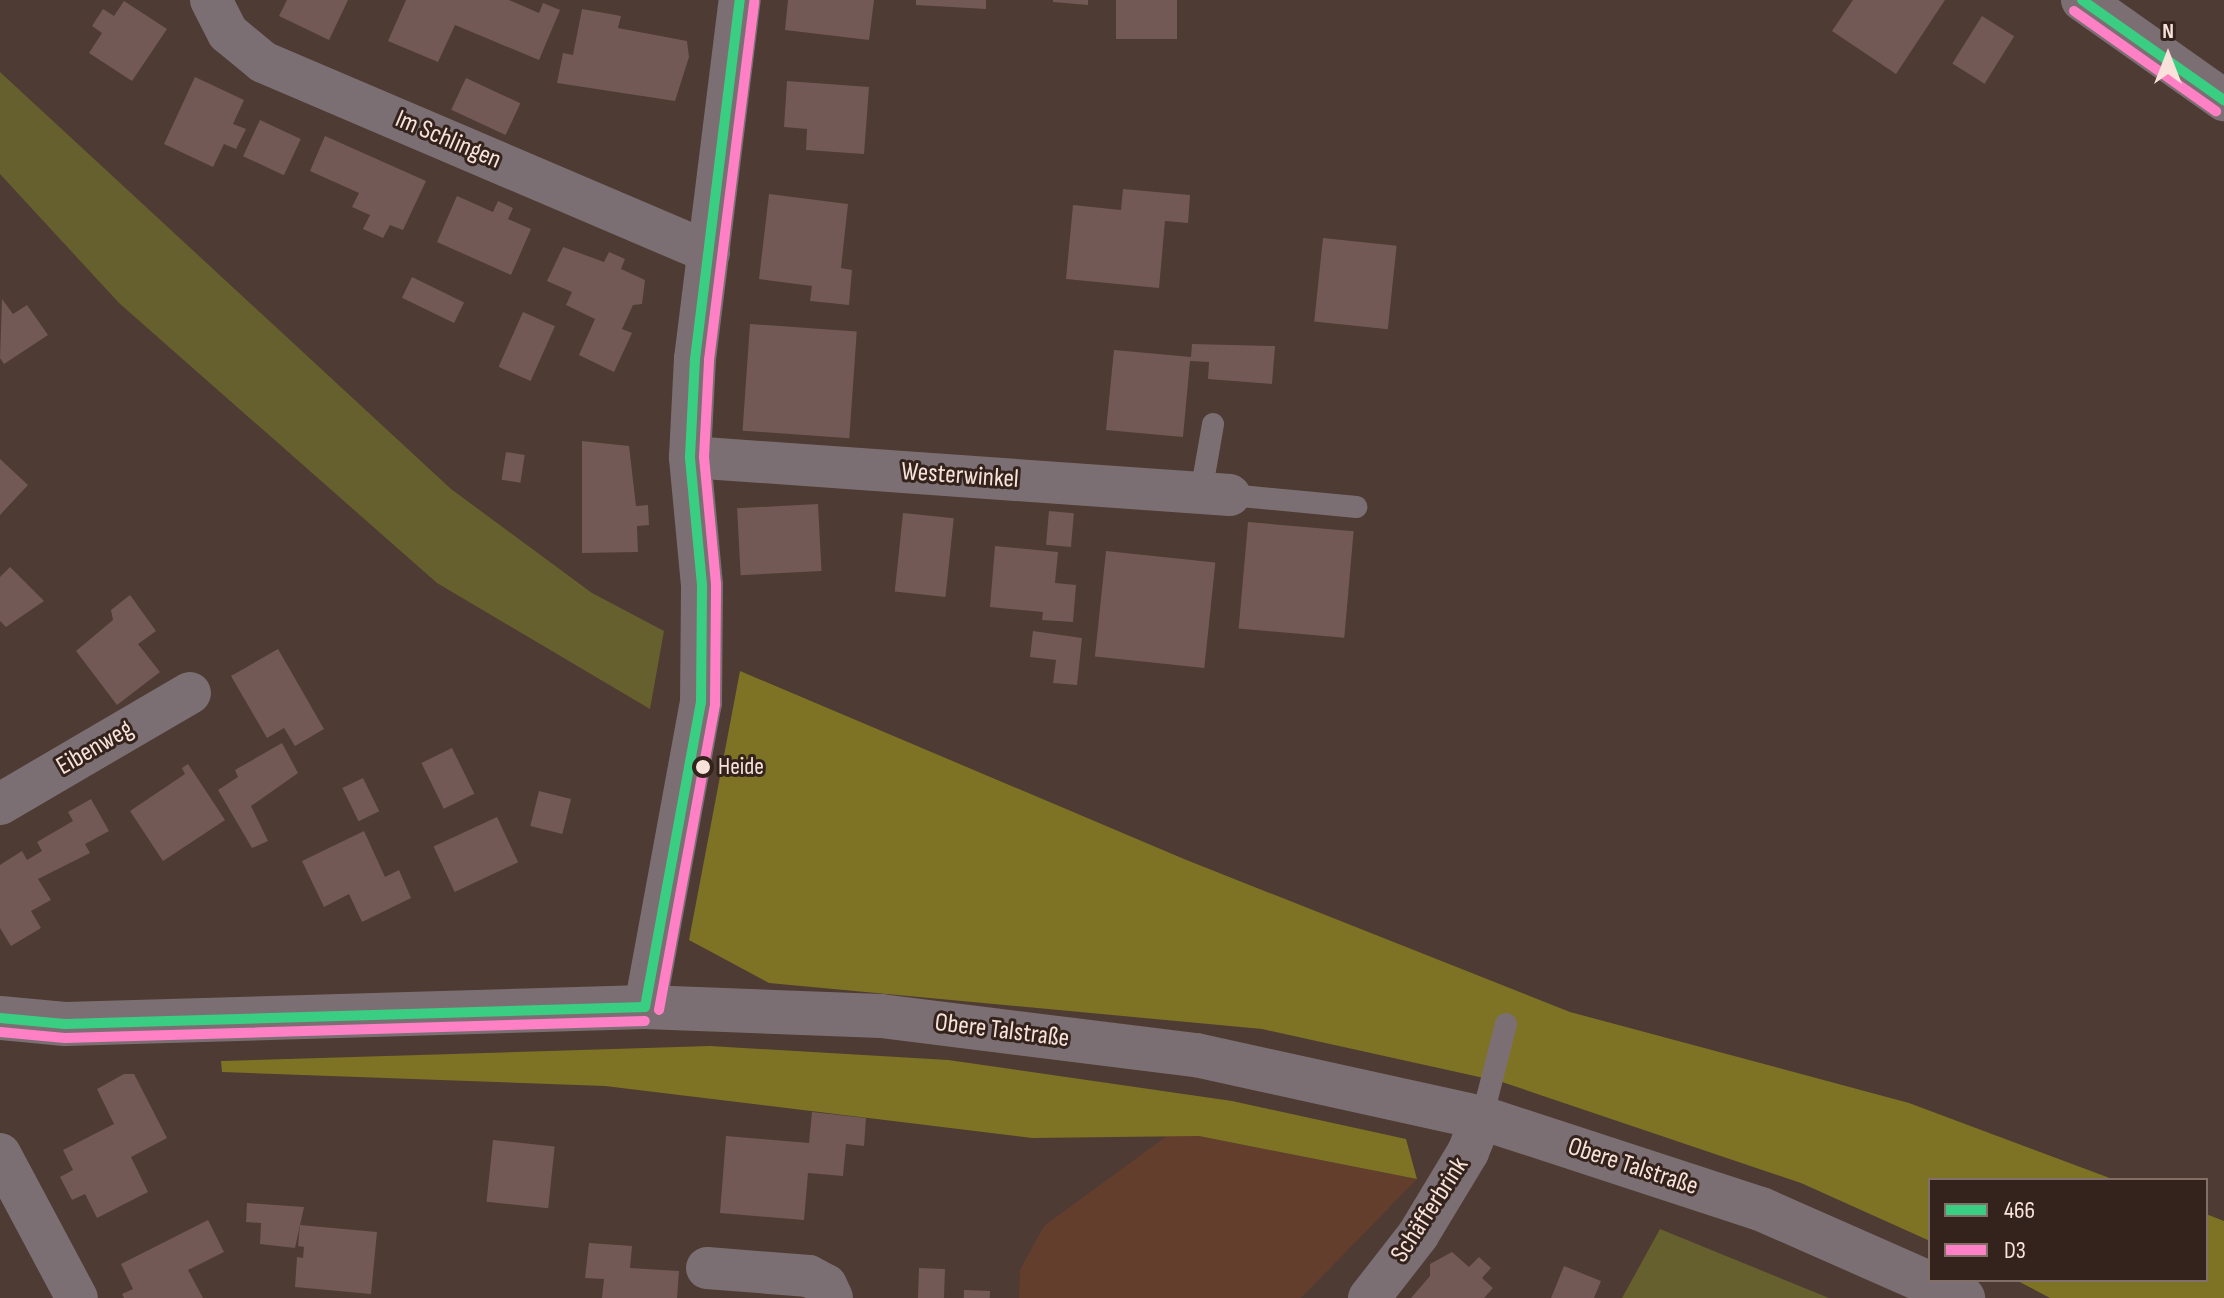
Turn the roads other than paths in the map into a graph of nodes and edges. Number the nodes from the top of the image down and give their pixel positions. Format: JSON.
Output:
{"nodes":[{"id":1,"x":211,"y":0,"type":"edge"},
{"id":2,"x":740,"y":0,"type":"edge"},
{"id":3,"x":2082,"y":0,"type":"edge"},
{"id":4,"x":2140,"y":17,"type":"edge"},
{"id":5,"x":2224,"y":100,"type":"edge"},
{"id":6,"x":709,"y":252,"type":"junction"},
{"id":7,"x":1213,"y":424,"type":"dead end"},
{"id":8,"x":690,"y":457,"type":"junction"},
{"id":9,"x":1215,"y":494,"type":"junction"},
{"id":10,"x":1356,"y":507,"type":"dead end"},
{"id":11,"x":190,"y":693,"type":"dead end"},
{"id":12,"x":0,"y":804,"type":"edge"},
{"id":13,"x":645,"y":1007,"type":"junction"},
{"id":14,"x":0,"y":1018,"type":"edge"},
{"id":15,"x":1506,"y":1024,"type":"dead end"},
{"id":16,"x":1482,"y":1118,"type":"junction"},
{"id":17,"x":0,"y":1154,"type":"edge"},
{"id":18,"x":707,"y":1268,"type":"dead end"},
{"id":19,"x":77,"y":1298,"type":"edge"},
{"id":20,"x":832,"y":1298,"type":"edge"},
{"id":21,"x":1369,"y":1298,"type":"edge"},
{"id":22,"x":1963,"y":1298,"type":"edge"}],
"edges":[{"from":1,"to":6,"type":"street","name":"Im Schlingen"},
{"from":2,"to":6,"type":"street"},
{"from":3,"to":4,"type":"street"},
{"from":4,"to":5,"type":"street"},
{"from":6,"to":8,"type":"street"},
{"from":7,"to":9,"type":"lane"},
{"from":8,"to":9,"type":"street","name":"Westerwinkel"},
{"from":8,"to":13,"type":"street"},
{"from":9,"to":10,"type":"lane"},
{"from":11,"to":12,"type":"street","name":"Eibenweg"},
{"from":13,"to":14,"type":"street","name":"Obere Talstraße"},
{"from":13,"to":16,"type":"street","name":"Obere Talstraße"},
{"from":15,"to":16,"type":"lane"},
{"from":16,"to":21,"type":"street","name":"Schäfferbrink"},
{"from":16,"to":22,"type":"street","name":"Obere Talstraße"},
{"from":17,"to":19,"type":"street"},
{"from":18,"to":20,"type":"street"}]}
